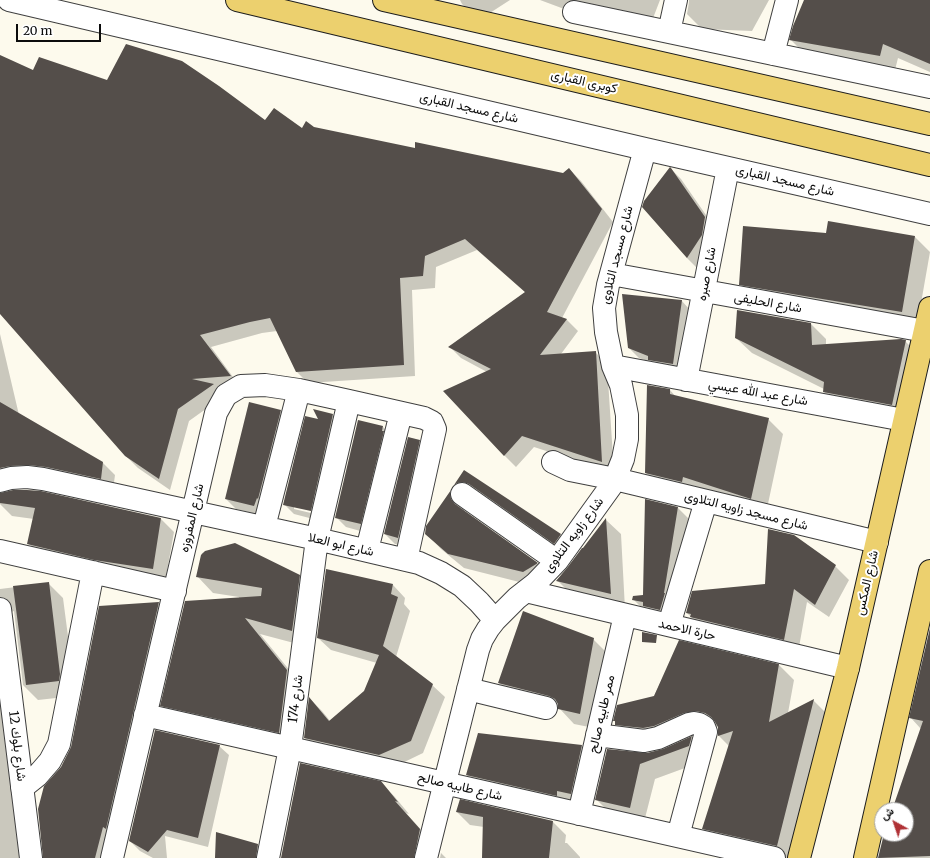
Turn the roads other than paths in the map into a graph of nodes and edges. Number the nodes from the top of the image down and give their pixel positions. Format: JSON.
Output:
{"nodes":[{"id":1,"x":9,"y":0,"type":"edge"},
{"id":2,"x":237,"y":0,"type":"edge"},
{"id":3,"x":384,"y":0,"type":"edge"},
{"id":4,"x":676,"y":0,"type":"edge"},
{"id":5,"x":787,"y":0,"type":"edge"},
{"id":6,"x":574,"y":12,"type":"dead end"},
{"id":7,"x":669,"y":32,"type":"junction"},
{"id":8,"x":773,"y":54,"type":"junction"},
{"id":9,"x":930,"y":87,"type":"edge"},
{"id":10,"x":930,"y":124,"type":"edge"},
{"id":11,"x":645,"y":149,"type":"junction"},
{"id":12,"x":930,"y":165,"type":"edge"},
{"id":13,"x":728,"y":168,"type":"junction"},
{"id":14,"x":930,"y":214,"type":"edge"},
{"id":15,"x":611,"y":274,"type":"junction"},
{"id":16,"x":704,"y":291,"type":"junction"},
{"id":17,"x":930,"y":308,"type":"edge"},
{"id":18,"x":925,"y":331,"type":"junction"},
{"id":19,"x":613,"y":366,"type":"junction"},
{"id":20,"x":686,"y":380,"type":"junction"},
{"id":21,"x":299,"y":390,"type":"junction"},
{"id":22,"x":349,"y":401,"type":"junction"},
{"id":23,"x":400,"y":413,"type":"junction"},
{"id":24,"x":904,"y":420,"type":"junction"},
{"id":25,"x":553,"y":462,"type":"dead end"},
{"id":26,"x":615,"y":479,"type":"junction"},
{"id":27,"x":0,"y":481,"type":"edge"},
{"id":28,"x":462,"y":494,"type":"dead end"},
{"id":29,"x":706,"y":501,"type":"junction"},
{"id":30,"x":193,"y":512,"type":"junction"},
{"id":31,"x":264,"y":527,"type":"junction"},
{"id":32,"x":317,"y":539,"type":"junction"},
{"id":33,"x":877,"y":542,"type":"junction"},
{"id":34,"x":367,"y":550,"type":"junction"},
{"id":35,"x":0,"y":551,"type":"edge"},
{"id":36,"x":406,"y":560,"type":"junction"},
{"id":37,"x":558,"y":561,"type":"junction"},
{"id":38,"x":930,"y":570,"type":"edge"},
{"id":39,"x":93,"y":572,"type":"junction"},
{"id":40,"x":175,"y":591,"type":"junction"},
{"id":41,"x":526,"y":591,"type":"junction"},
{"id":42,"x":0,"y":610,"type":"edge"},
{"id":43,"x":626,"y":615,"type":"junction"},
{"id":44,"x":496,"y":620,"type":"junction"},
{"id":45,"x":669,"y":625,"type":"junction"},
{"id":46,"x":848,"y":668,"type":"junction"},
{"id":47,"x":468,"y":689,"type":"junction"},
{"id":48,"x":546,"y":708,"type":"dead end"},
{"id":49,"x":145,"y":715,"type":"junction"},
{"id":50,"x":597,"y":735,"type":"junction"},
{"id":51,"x":290,"y":748,"type":"junction"},
{"id":52,"x":444,"y":783,"type":"junction"},
{"id":53,"x":22,"y":788,"type":"junction"},
{"id":54,"x":579,"y":814,"type":"junction"},
{"id":55,"x":678,"y":836,"type":"junction"},
{"id":56,"x":31,"y":858,"type":"edge"},
{"id":57,"x":112,"y":858,"type":"edge"},
{"id":58,"x":268,"y":858,"type":"edge"},
{"id":59,"x":426,"y":858,"type":"edge"},
{"id":60,"x":774,"y":858,"type":"edge"},
{"id":61,"x":799,"y":858,"type":"edge"},
{"id":62,"x":865,"y":858,"type":"edge"}],
"edges":[{"from":1,"to":11,"type":"street","name":"شارع مسجد القبارى"},
{"from":2,"to":12,"type":"main road","name":"كوبرى القبارى"},
{"from":3,"to":10,"type":"main road"},
{"from":4,"to":7,"type":"street"},
{"from":5,"to":8,"type":"street"},
{"from":6,"to":7,"type":"street"},
{"from":7,"to":8,"type":"street"},
{"from":8,"to":9,"type":"street"},
{"from":11,"to":13,"type":"street","name":"شارع مسجد القبارى"},
{"from":11,"to":15,"type":"street","name":"شارع مسجد التلاوى"},
{"from":13,"to":14,"type":"street","name":"شارع مسجد القبارى"},
{"from":13,"to":16,"type":"street","name":"شارع صبره"},
{"from":15,"to":16,"type":"street","name":"شارع الحليفى"},
{"from":15,"to":19,"type":"street","name":"شارع مسجد التلاوى"},
{"from":16,"to":18,"type":"street","name":"شارع الحليفى"},
{"from":16,"to":20,"type":"street","name":"شارع صبره"},
{"from":17,"to":18,"type":"main road","name":"شارع المكس"},
{"from":18,"to":24,"type":"main road","name":"شارع المكس"},
{"from":19,"to":20,"type":"street","name":"شارع عبد الله عيسي"},
{"from":19,"to":26,"type":"street","name":"شارع مسجد التلاوى"},
{"from":20,"to":24,"type":"street","name":"شارع عبد الله عيسي"},
{"from":21,"to":22,"type":"street","name":"شارع المفروزه"},
{"from":21,"to":30,"type":"street","name":"شارع المفروزه"},
{"from":21,"to":31,"type":"street"},
{"from":22,"to":23,"type":"street","name":"شارع المفروزه"},
{"from":22,"to":32,"type":"street","name":"شارع 174"},
{"from":23,"to":34,"type":"street"},
{"from":23,"to":36,"type":"street","name":"شارع المفروزه"},
{"from":24,"to":33,"type":"main road","name":"شارع المكس"},
{"from":25,"to":26,"type":"street","name":"شارع مسجد زاويه التلاوى"},
{"from":26,"to":29,"type":"street","name":"شارع مسجد زاويه التلاوى"},
{"from":26,"to":37,"type":"street","name":"شارع زاويه التلاوى"},
{"from":27,"to":30,"type":"street","name":"شارع ابو العلا"},
{"from":28,"to":37,"type":"street"},
{"from":29,"to":33,"type":"street","name":"شارع مسجد زاويه التلاوى"},
{"from":29,"to":45,"type":"street"},
{"from":30,"to":31,"type":"street","name":"شارع ابو العلا"},
{"from":30,"to":40,"type":"street","name":"شارع المفروزه"},
{"from":31,"to":32,"type":"street","name":"شارع ابو العلا"},
{"from":32,"to":34,"type":"street","name":"شارع ابو العلا"},
{"from":32,"to":51,"type":"street","name":"شارع 174"},
{"from":33,"to":46,"type":"main road","name":"شارع المكس"},
{"from":34,"to":36,"type":"street","name":"شارع ابو العلا"},
{"from":35,"to":39,"type":"street"},
{"from":36,"to":44,"type":"street","name":"شارع ابو العلا"},
{"from":37,"to":41,"type":"street","name":"شارع زاويه التلاوى"},
{"from":38,"to":62,"type":"main road"},
{"from":39,"to":40,"type":"street"},
{"from":39,"to":53,"type":"street"},
{"from":40,"to":49,"type":"street","name":"شارع المفروزه"},
{"from":41,"to":43,"type":"street","name":"حارة الاحمد"},
{"from":41,"to":44,"type":"street","name":"شارع زاويه التلاوى"},
{"from":42,"to":53,"type":"street","name":"شارع بلوك 12"},
{"from":43,"to":45,"type":"street","name":"حارة الاحمد"},
{"from":43,"to":50,"type":"street","name":"ممر طابيه صالح"},
{"from":44,"to":47,"type":"street"},
{"from":45,"to":46,"type":"street","name":"حارة الاحمد"},
{"from":46,"to":61,"type":"main road","name":"شارع المكس"},
{"from":47,"to":48,"type":"street"},
{"from":47,"to":52,"type":"street"},
{"from":49,"to":51,"type":"street","name":"شارع طابيه صالح"},
{"from":49,"to":57,"type":"street","name":"شارع المفروزه"},
{"from":50,"to":54,"type":"street","name":"ممر طابيه صالح"},
{"from":50,"to":55,"type":"street"},
{"from":51,"to":52,"type":"street","name":"شارع طابيه صالح"},
{"from":51,"to":58,"type":"street","name":"شارع 174"},
{"from":52,"to":54,"type":"street","name":"شارع طابيه صالح"},
{"from":52,"to":59,"type":"street"},
{"from":53,"to":56,"type":"street","name":"شارع بلوك 12"},
{"from":54,"to":55,"type":"street","name":"شارع طابيه صالح"},
{"from":55,"to":60,"type":"street","name":"شارع طابيه صالح"}]}
